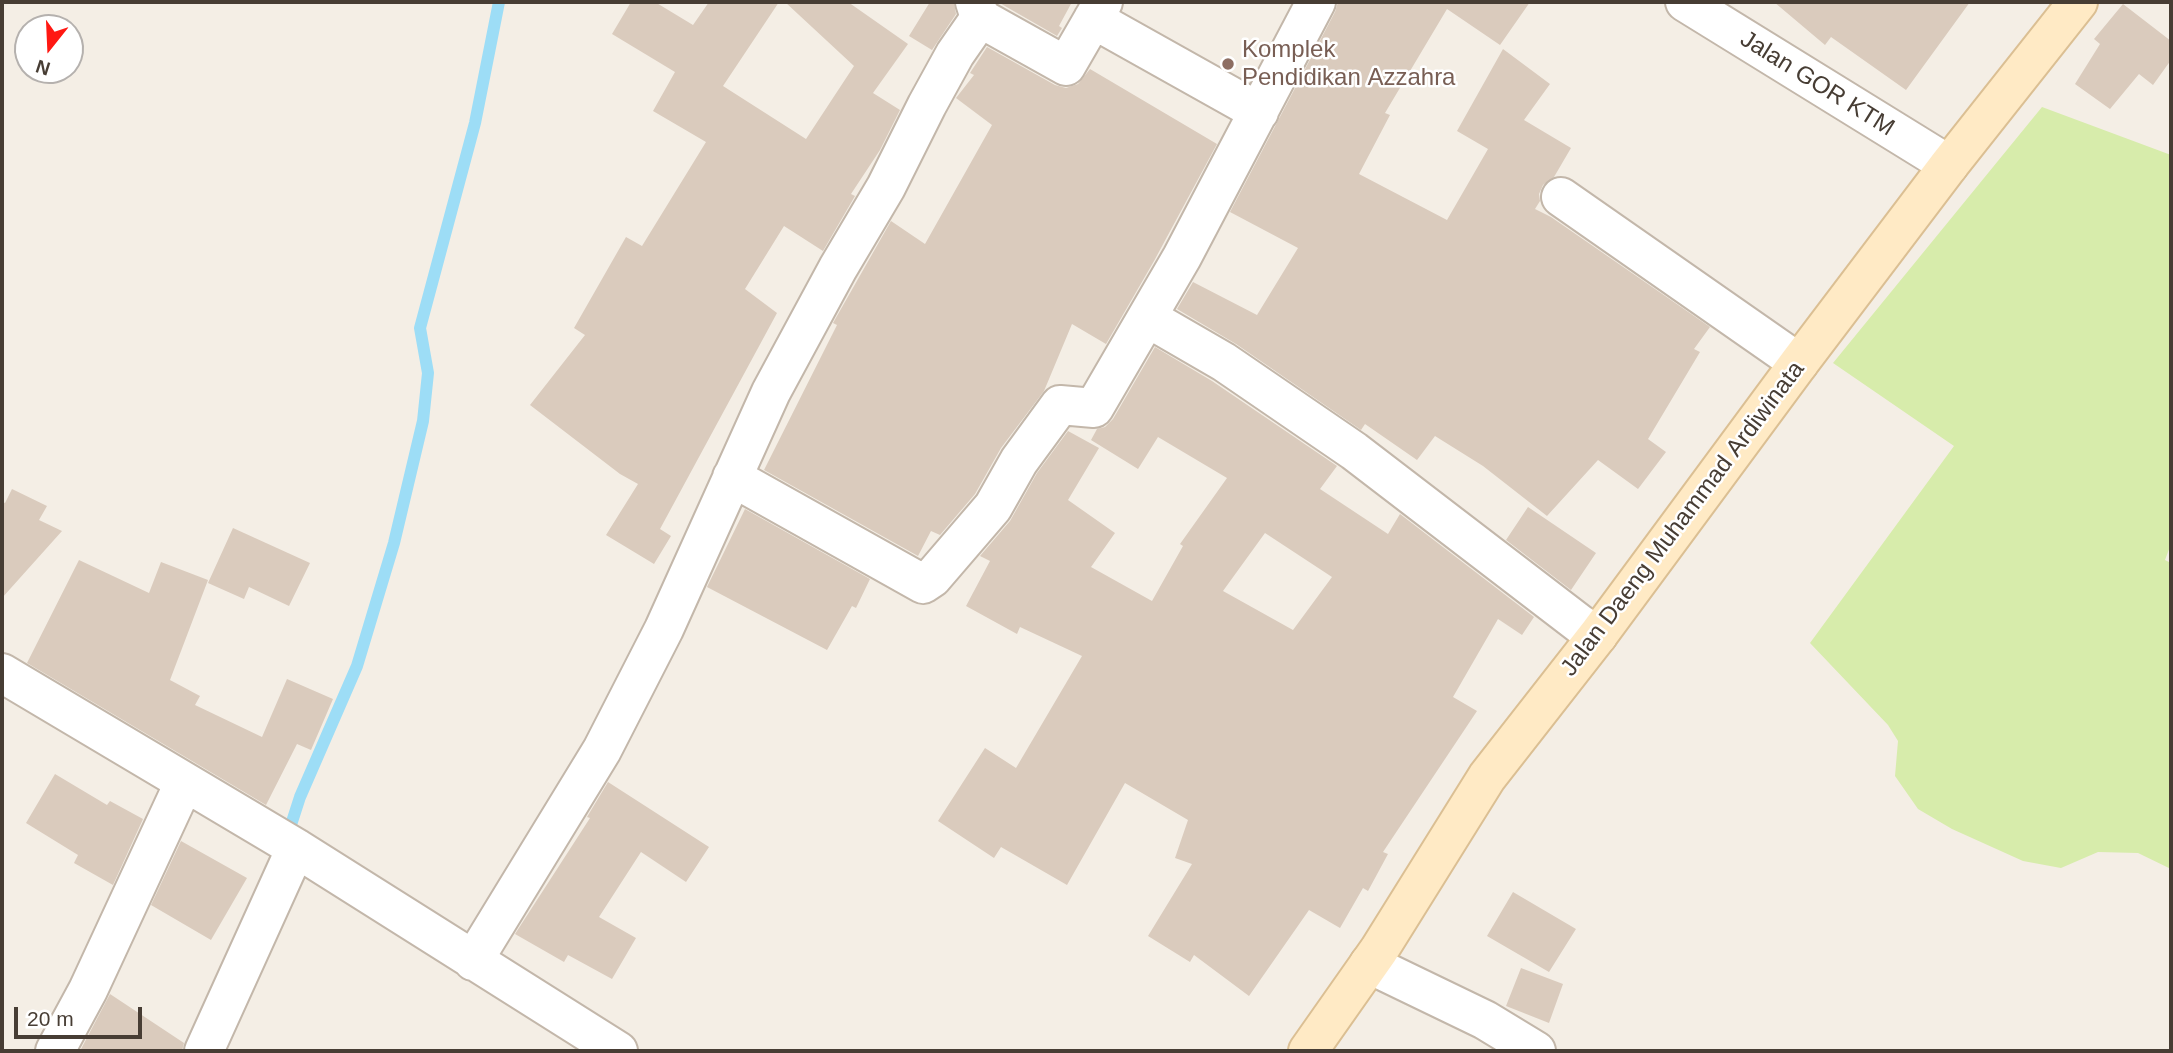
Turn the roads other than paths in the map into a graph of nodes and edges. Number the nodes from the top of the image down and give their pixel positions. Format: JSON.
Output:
{"nodes":[{"id":1,"x":1316,"y":2,"type":"edge"},
{"id":2,"x":1685,"y":2,"type":"edge"},
{"id":3,"x":2078,"y":2,"type":"edge"},
{"id":4,"x":977,"y":10,"type":"edge"},
{"id":5,"x":1098,"y":11,"type":"edge"},
{"id":6,"x":1259,"y":112,"type":"junction"},
{"id":7,"x":1949,"y":165,"type":"junction"},
{"id":8,"x":1561,"y":197,"type":"dead end"},
{"id":9,"x":1148,"y":318,"type":"junction"},
{"id":10,"x":1799,"y":363,"type":"junction"},
{"id":11,"x":732,"y":477,"type":"junction"},
{"id":12,"x":1598,"y":635,"type":"junction"},
{"id":13,"x":2,"y":673,"type":"edge"},
{"id":14,"x":184,"y":783,"type":"junction"},
{"id":15,"x":296,"y":848,"type":"junction"},
{"id":16,"x":473,"y":961,"type":"junction"},
{"id":17,"x":1369,"y":964,"type":"junction"},
{"id":18,"x":55,"y":1051,"type":"edge"},
{"id":19,"x":204,"y":1051,"type":"edge"},
{"id":20,"x":618,"y":1051,"type":"edge"},
{"id":21,"x":1308,"y":1051,"type":"edge"},
{"id":22,"x":1536,"y":1051,"type":"edge"}],
"edges":[{"from":1,"to":6,"type":"street"},
{"from":2,"to":7,"type":"street","name":"Jalan GOR KTM"},
{"from":3,"to":7,"type":"main road","name":"Jalan Daeng Muhammad Ardiwinata"},
{"from":4,"to":5,"type":"street"},
{"from":4,"to":11,"type":"street"},
{"from":5,"to":6,"type":"street"},
{"from":6,"to":9,"type":"street"},
{"from":7,"to":10,"type":"main road","name":"Jalan Daeng Muhammad Ardiwinata"},
{"from":8,"to":10,"type":"street"},
{"from":9,"to":11,"type":"street"},
{"from":9,"to":12,"type":"street"},
{"from":10,"to":12,"type":"main road","name":"Jalan Daeng Muhammad Ardiwinata"},
{"from":11,"to":16,"type":"street"},
{"from":12,"to":17,"type":"main road","name":"Jalan Daeng Muhammad Ardiwinata"},
{"from":13,"to":14,"type":"street"},
{"from":14,"to":15,"type":"street"},
{"from":14,"to":18,"type":"street"},
{"from":15,"to":16,"type":"street"},
{"from":15,"to":19,"type":"street"},
{"from":16,"to":20,"type":"street"},
{"from":17,"to":21,"type":"main road","name":"Jalan Daeng Muhammad Ardiwinata"},
{"from":17,"to":22,"type":"street"}]}
